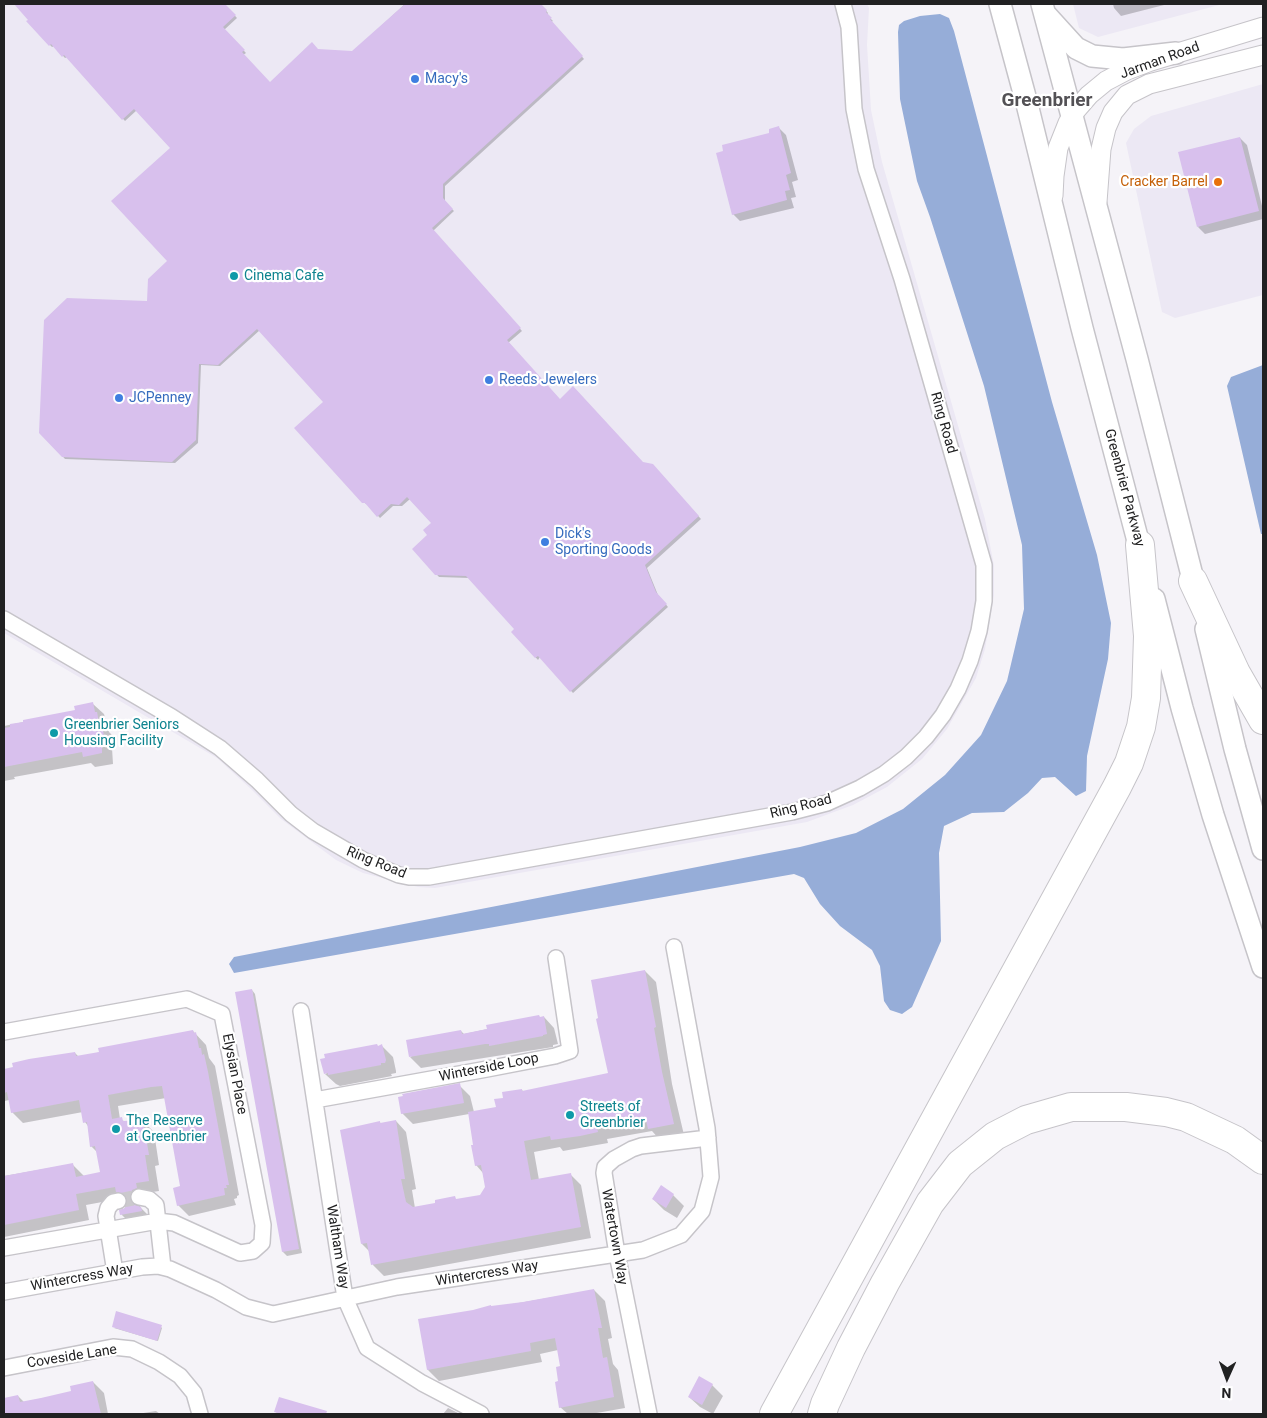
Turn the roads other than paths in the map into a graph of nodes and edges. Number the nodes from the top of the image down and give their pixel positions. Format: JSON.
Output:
{"nodes":[{"id":1,"x":843,"y":4,"type":"edge"},
{"id":2,"x":1000,"y":4,"type":"edge"},
{"id":3,"x":1043,"y":9,"type":"edge"},
{"id":4,"x":1263,"y":27,"type":"edge"},
{"id":5,"x":1176,"y":53,"type":"junction"},
{"id":6,"x":1263,"y":55,"type":"edge"},
{"id":7,"x":1072,"y":116,"type":"junction"},
{"id":8,"x":1052,"y":205,"type":"junction"},
{"id":9,"x":1096,"y":208,"type":"junction"},
{"id":10,"x":1140,"y":545,"type":"junction"},
{"id":11,"x":1193,"y":581,"type":"junction"},
{"id":12,"x":4,"y":619,"type":"edge"},
{"id":13,"x":1263,"y":720,"type":"edge"},
{"id":14,"x":1263,"y":849,"type":"edge"},
{"id":15,"x":674,"y":947,"type":"dead end"},
{"id":16,"x":556,"y":958,"type":"dead end"},
{"id":17,"x":1263,"y":967,"type":"edge"},
{"id":18,"x":301,"y":1011,"type":"dead end"},
{"id":19,"x":4,"y":1032,"type":"edge"},
{"id":20,"x":314,"y":1100,"type":"junction"},
{"id":21,"x":708,"y":1138,"type":"junction"},
{"id":22,"x":1263,"y":1160,"type":"edge"},
{"id":23,"x":139,"y":1197,"type":"dead end"},
{"id":24,"x":118,"y":1201,"type":"dead end"},
{"id":25,"x":158,"y":1221,"type":"junction"},
{"id":26,"x":108,"y":1229,"type":"junction"},
{"id":27,"x":4,"y":1248,"type":"edge"},
{"id":28,"x":617,"y":1254,"type":"junction"},
{"id":29,"x":163,"y":1267,"type":"junction"},
{"id":30,"x":115,"y":1272,"type":"junction"},
{"id":31,"x":4,"y":1292,"type":"edge"},
{"id":32,"x":345,"y":1298,"type":"junction"},
{"id":33,"x":4,"y":1368,"type":"edge"},
{"id":34,"x":200,"y":1414,"type":"edge"},
{"id":35,"x":481,"y":1414,"type":"edge"},
{"id":36,"x":649,"y":1414,"type":"edge"},
{"id":37,"x":774,"y":1414,"type":"edge"},
{"id":38,"x":822,"y":1414,"type":"edge"}],
"edges":[{"from":1,"to":12,"type":"street","name":"Ring Road"},
{"from":2,"to":8,"type":"main road","name":"Greenbrier Parkway"},
{"from":3,"to":5,"type":"main road"},
{"from":3,"to":7,"type":"main road"},
{"from":4,"to":5,"type":"street","name":"Jarman Road"},
{"from":5,"to":7,"type":"street","name":"Jarman Road"},
{"from":6,"to":9,"type":"street","name":"Jarman Road"},
{"from":7,"to":8,"type":"street","name":"Jarman Road"},
{"from":7,"to":9,"type":"main road"},
{"from":8,"to":10,"type":"main road","name":"Greenbrier Parkway"},
{"from":9,"to":11,"type":"main road"},
{"from":10,"to":17,"type":"main road","name":"Greenbrier Parkway"},
{"from":10,"to":37,"type":"highway"},
{"from":11,"to":13,"type":"highway"},
{"from":11,"to":14,"type":"main road"},
{"from":15,"to":21,"type":"street","name":"Wintercress Way"},
{"from":16,"to":20,"type":"street","name":"Winterside Loop"},
{"from":18,"to":20,"type":"street","name":"Waltham Way"},
{"from":19,"to":25,"type":"street","name":"Elysian Place"},
{"from":20,"to":32,"type":"street","name":"Waltham Way"},
{"from":21,"to":28,"type":"street","name":"Wintercress Way"},
{"from":21,"to":28,"type":"street","name":"Watertown Way"},
{"from":22,"to":38,"type":"highway"},
{"from":23,"to":25,"type":"street"},
{"from":24,"to":26,"type":"street"},
{"from":25,"to":26,"type":"street","name":"Elysian Place"},
{"from":25,"to":29,"type":"street"},
{"from":26,"to":27,"type":"street","name":"Elysian Place"},
{"from":26,"to":30,"type":"street"},
{"from":28,"to":32,"type":"street","name":"Wintercress Way"},
{"from":28,"to":36,"type":"street","name":"Watertown Way"},
{"from":29,"to":30,"type":"street","name":"Wintercress Way"},
{"from":29,"to":32,"type":"street","name":"Wintercress Way"},
{"from":30,"to":31,"type":"street","name":"Wintercress Way"},
{"from":32,"to":35,"type":"street","name":"Waltham Way"},
{"from":33,"to":34,"type":"street","name":"Coveside Lane"}]}
